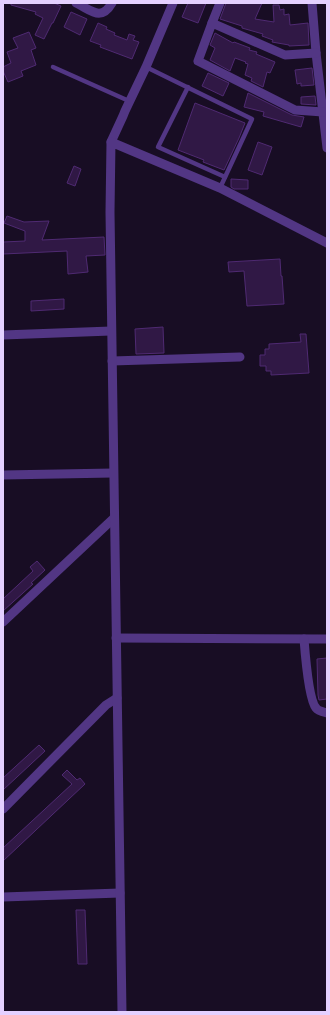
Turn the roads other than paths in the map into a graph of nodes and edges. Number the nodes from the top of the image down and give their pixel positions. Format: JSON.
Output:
{"nodes":[{"id":1,"x":76,"y":3,"type":"edge"},
{"id":2,"x":112,"y":3,"type":"edge"},
{"id":3,"x":173,"y":3,"type":"edge"},
{"id":4,"x":220,"y":3,"type":"edge"},
{"id":5,"x":312,"y":3,"type":"edge"},
{"id":6,"x":212,"y":23,"type":"junction"},
{"id":7,"x":316,"y":53,"type":"junction"},
{"id":8,"x":53,"y":67,"type":"dead end"},
{"id":9,"x":146,"y":67,"type":"junction"},
{"id":10,"x":188,"y":87,"type":"junction"},
{"id":11,"x":129,"y":101,"type":"junction"},
{"id":12,"x":323,"y":112,"type":"junction"},
{"id":13,"x":111,"y":142,"type":"junction"},
{"id":14,"x":327,"y":148,"type":"edge"},
{"id":15,"x":225,"y":177,"type":"junction"},
{"id":16,"x":220,"y":188,"type":"junction"},
{"id":17,"x":327,"y":243,"type":"edge"},
{"id":18,"x":111,"y":331,"type":"junction"},
{"id":19,"x":3,"y":335,"type":"edge"},
{"id":20,"x":240,"y":357,"type":"dead end"},
{"id":21,"x":112,"y":361,"type":"junction"},
{"id":22,"x":113,"y":473,"type":"junction"},
{"id":23,"x":3,"y":475,"type":"edge"},
{"id":24,"x":114,"y":518,"type":"junction"},
{"id":25,"x":3,"y":622,"type":"edge"},
{"id":26,"x":116,"y":638,"type":"junction"},
{"id":27,"x":304,"y":639,"type":"junction"},
{"id":28,"x":327,"y":639,"type":"edge"},
{"id":29,"x":117,"y":698,"type":"junction"},
{"id":30,"x":327,"y":713,"type":"edge"},
{"id":31,"x":3,"y":809,"type":"edge"},
{"id":32,"x":120,"y":893,"type":"junction"},
{"id":33,"x":3,"y":896,"type":"edge"},
{"id":34,"x":122,"y":1012,"type":"edge"}],
"edges":[{"from":1,"to":2,"type":"street"},
{"from":3,"to":9,"type":"street"},
{"from":4,"to":6,"type":"street"},
{"from":5,"to":7,"type":"street"},
{"from":6,"to":7,"type":"street"},
{"from":6,"to":12,"type":"street"},
{"from":7,"to":12,"type":"street"},
{"from":8,"to":11,"type":"lane"},
{"from":9,"to":10,"type":"lane"},
{"from":9,"to":11,"type":"street"},
{"from":10,"to":15,"type":"lane"},
{"from":10,"to":15,"type":"lane"},
{"from":11,"to":13,"type":"street"},
{"from":12,"to":14,"type":"street"},
{"from":13,"to":16,"type":"street"},
{"from":13,"to":18,"type":"street"},
{"from":15,"to":16,"type":"lane"},
{"from":16,"to":17,"type":"street"},
{"from":18,"to":19,"type":"street"},
{"from":18,"to":21,"type":"street"},
{"from":20,"to":21,"type":"street"},
{"from":21,"to":22,"type":"street"},
{"from":22,"to":23,"type":"street"},
{"from":22,"to":24,"type":"street"},
{"from":24,"to":25,"type":"street"},
{"from":24,"to":26,"type":"street"},
{"from":26,"to":27,"type":"street"},
{"from":26,"to":29,"type":"street"},
{"from":27,"to":28,"type":"street"},
{"from":27,"to":30,"type":"street"},
{"from":29,"to":31,"type":"street"},
{"from":29,"to":32,"type":"street"},
{"from":32,"to":33,"type":"street"},
{"from":32,"to":34,"type":"street"}]}
